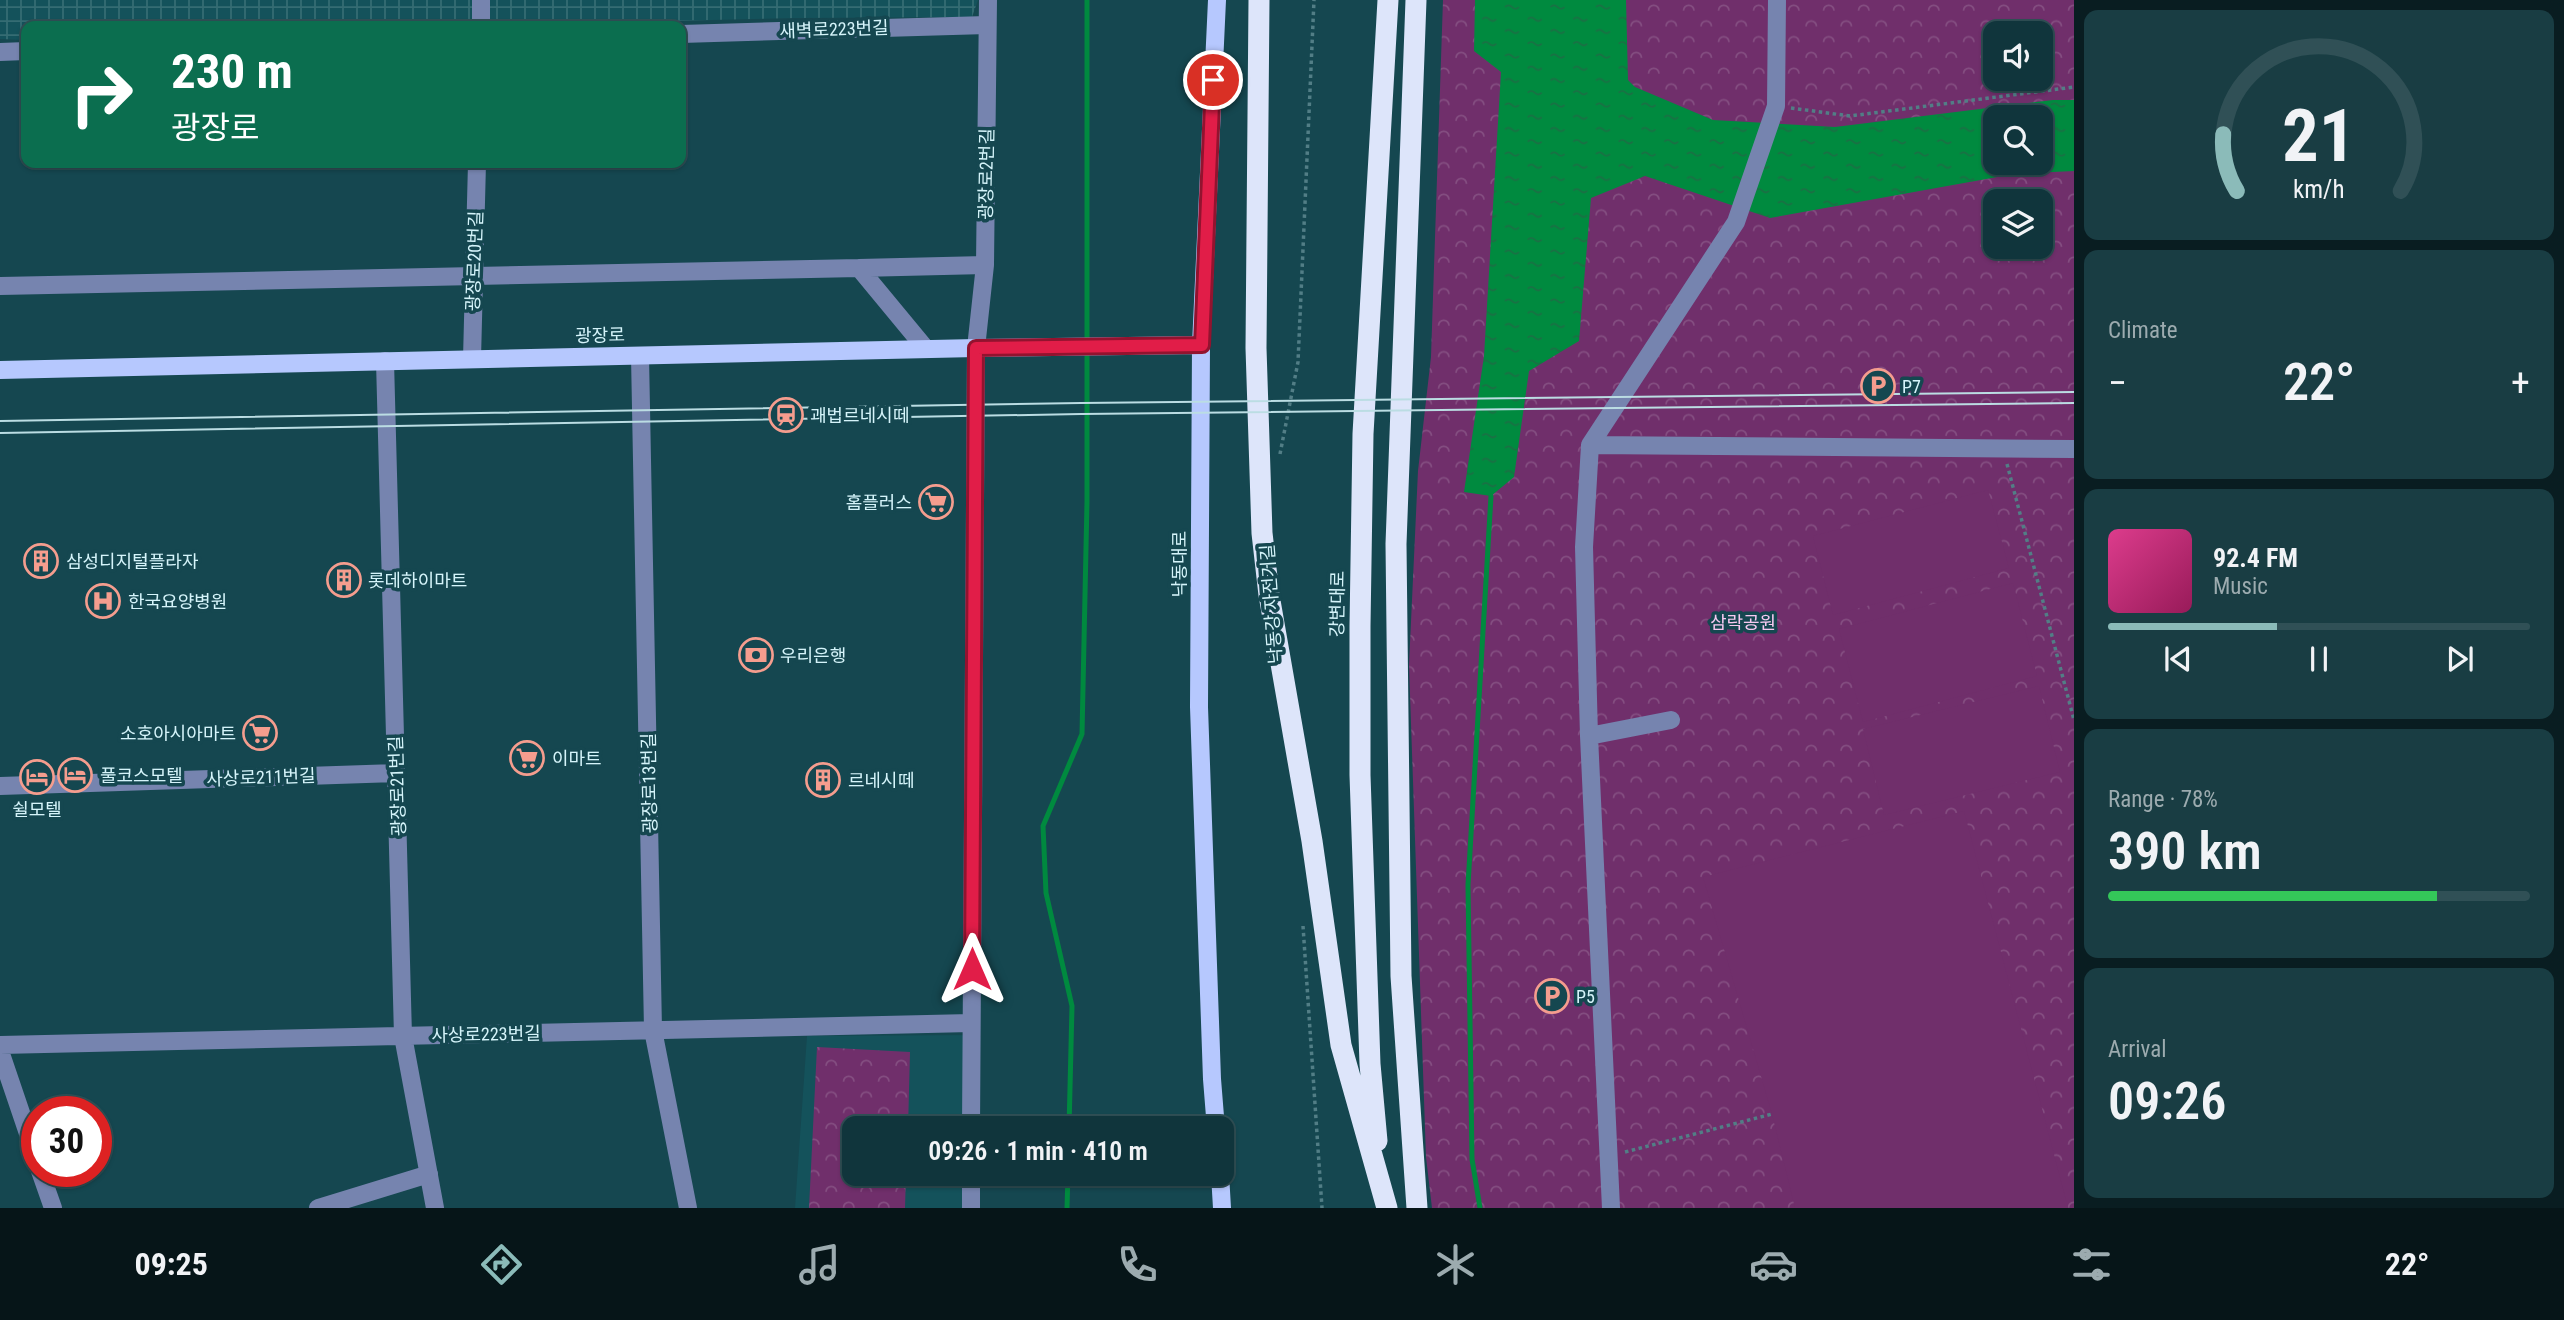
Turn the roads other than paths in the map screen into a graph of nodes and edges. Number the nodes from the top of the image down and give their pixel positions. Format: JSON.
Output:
{"nodes":[{"id":1,"x":481,"y":0,"type":"edge"},
{"id":2,"x":988,"y":0,"type":"edge"},
{"id":3,"x":1217,"y":0,"type":"edge"},
{"id":4,"x":1259,"y":0,"type":"edge"},
{"id":5,"x":1388,"y":0,"type":"edge"},
{"id":6,"x":1416,"y":0,"type":"edge"},
{"id":7,"x":1777,"y":0,"type":"edge"},
{"id":8,"x":481,"y":21,"type":"edge"},
{"id":9,"x":987,"y":25,"type":"junction"},
{"id":10,"x":686,"y":34,"type":"edge"},
{"id":11,"x":21,"y":51,"type":"edge"},
{"id":12,"x":0,"y":52,"type":"edge"},
{"id":13,"x":477,"y":168,"type":"edge"},
{"id":14,"x":985,"y":265,"type":"junction"},
{"id":15,"x":859,"y":268,"type":"junction"},
{"id":16,"x":474,"y":276,"type":"junction"},
{"id":17,"x":0,"y":286,"type":"edge"},
{"id":18,"x":1202,"y":345,"type":"junction"},
{"id":19,"x":976,"y":348,"type":"junction"},
{"id":20,"x":926,"y":349,"type":"junction"},
{"id":21,"x":640,"y":356,"type":"junction"},
{"id":22,"x":472,"y":359,"type":"junction"},
{"id":23,"x":385,"y":361,"type":"junction"},
{"id":24,"x":0,"y":370,"type":"edge"},
{"id":25,"x":1590,"y":445,"type":"junction"},
{"id":26,"x":2074,"y":449,"type":"edge"},
{"id":27,"x":1671,"y":720,"type":"dead end"},
{"id":28,"x":1589,"y":737,"type":"junction"},
{"id":29,"x":396,"y":773,"type":"junction"},
{"id":30,"x":0,"y":786,"type":"edge"},
{"id":31,"x":971,"y":1023,"type":"junction"},
{"id":32,"x":653,"y":1030,"type":"junction"},
{"id":33,"x":403,"y":1036,"type":"junction"},
{"id":34,"x":0,"y":1045,"type":"edge"},
{"id":35,"x":0,"y":1051,"type":"edge"},
{"id":36,"x":21,"y":1113,"type":"edge"},
{"id":37,"x":971,"y":1116,"type":"edge"},
{"id":38,"x":1215,"y":1116,"type":"edge"},
{"id":39,"x":429,"y":1174,"type":"junction"},
{"id":40,"x":971,"y":1186,"type":"edge"},
{"id":41,"x":1221,"y":1186,"type":"edge"},
{"id":42,"x":46,"y":1187,"type":"edge"},
{"id":43,"x":1384,"y":1203,"type":"edge"},
{"id":44,"x":53,"y":1208,"type":"edge"},
{"id":45,"x":318,"y":1208,"type":"edge"},
{"id":46,"x":435,"y":1208,"type":"edge"},
{"id":47,"x":688,"y":1208,"type":"edge"},
{"id":48,"x":971,"y":1208,"type":"edge"},
{"id":49,"x":1222,"y":1208,"type":"edge"},
{"id":50,"x":1417,"y":1208,"type":"edge"},
{"id":51,"x":1611,"y":1208,"type":"edge"}],
"edges":[{"from":1,"to":8,"type":"street"},
{"from":2,"to":9,"type":"street","name":"광장로2번길"},
{"from":3,"to":18,"type":"main road","name":"낙동대로"},
{"from":4,"to":43,"type":"highway"},
{"from":5,"to":43,"type":"highway","name":"강변대로"},
{"from":6,"to":50,"type":"highway"},
{"from":7,"to":25,"type":"street"},
{"from":9,"to":10,"type":"street","name":"새벽로223번길"},
{"from":9,"to":14,"type":"street","name":"광장로2번길"},
{"from":11,"to":12,"type":"street"},
{"from":13,"to":16,"type":"street","name":"광장로20번길"},
{"from":14,"to":15,"type":"street"},
{"from":14,"to":19,"type":"street","name":"광장로2번길"},
{"from":15,"to":16,"type":"street"},
{"from":15,"to":20,"type":"street"},
{"from":16,"to":17,"type":"street"},
{"from":16,"to":22,"type":"street","name":"광장로20번길"},
{"from":18,"to":19,"type":"main road","name":"광장로"},
{"from":18,"to":38,"type":"main road","name":"낙동대로"},
{"from":19,"to":20,"type":"main road","name":"광장로"},
{"from":19,"to":31,"type":"street","name":"광장로2번길"},
{"from":20,"to":21,"type":"main road","name":"광장로"},
{"from":21,"to":22,"type":"main road","name":"광장로"},
{"from":21,"to":32,"type":"street","name":"광장로13번길"},
{"from":22,"to":23,"type":"main road","name":"광장로"},
{"from":23,"to":24,"type":"main road","name":"광장로"},
{"from":23,"to":29,"type":"street","name":"광장로21번길"},
{"from":25,"to":26,"type":"street"},
{"from":25,"to":28,"type":"street"},
{"from":27,"to":28,"type":"street"},
{"from":28,"to":51,"type":"street"},
{"from":29,"to":30,"type":"street","name":"사상로211번길"},
{"from":29,"to":33,"type":"street","name":"광장로21번길"},
{"from":31,"to":32,"type":"street","name":"사상로223번길"},
{"from":31,"to":37,"type":"street","name":"광장로2번길"},
{"from":32,"to":33,"type":"street","name":"사상로223번길"},
{"from":32,"to":47,"type":"street","name":"광장로13번길"},
{"from":33,"to":34,"type":"street","name":"사상로223번길"},
{"from":33,"to":39,"type":"street","name":"광장로21번길"},
{"from":35,"to":36,"type":"street"},
{"from":39,"to":45,"type":"street"},
{"from":39,"to":46,"type":"street","name":"광장로21번길"},
{"from":40,"to":48,"type":"street"},
{"from":41,"to":49,"type":"main road"},
{"from":42,"to":44,"type":"street"}]}
